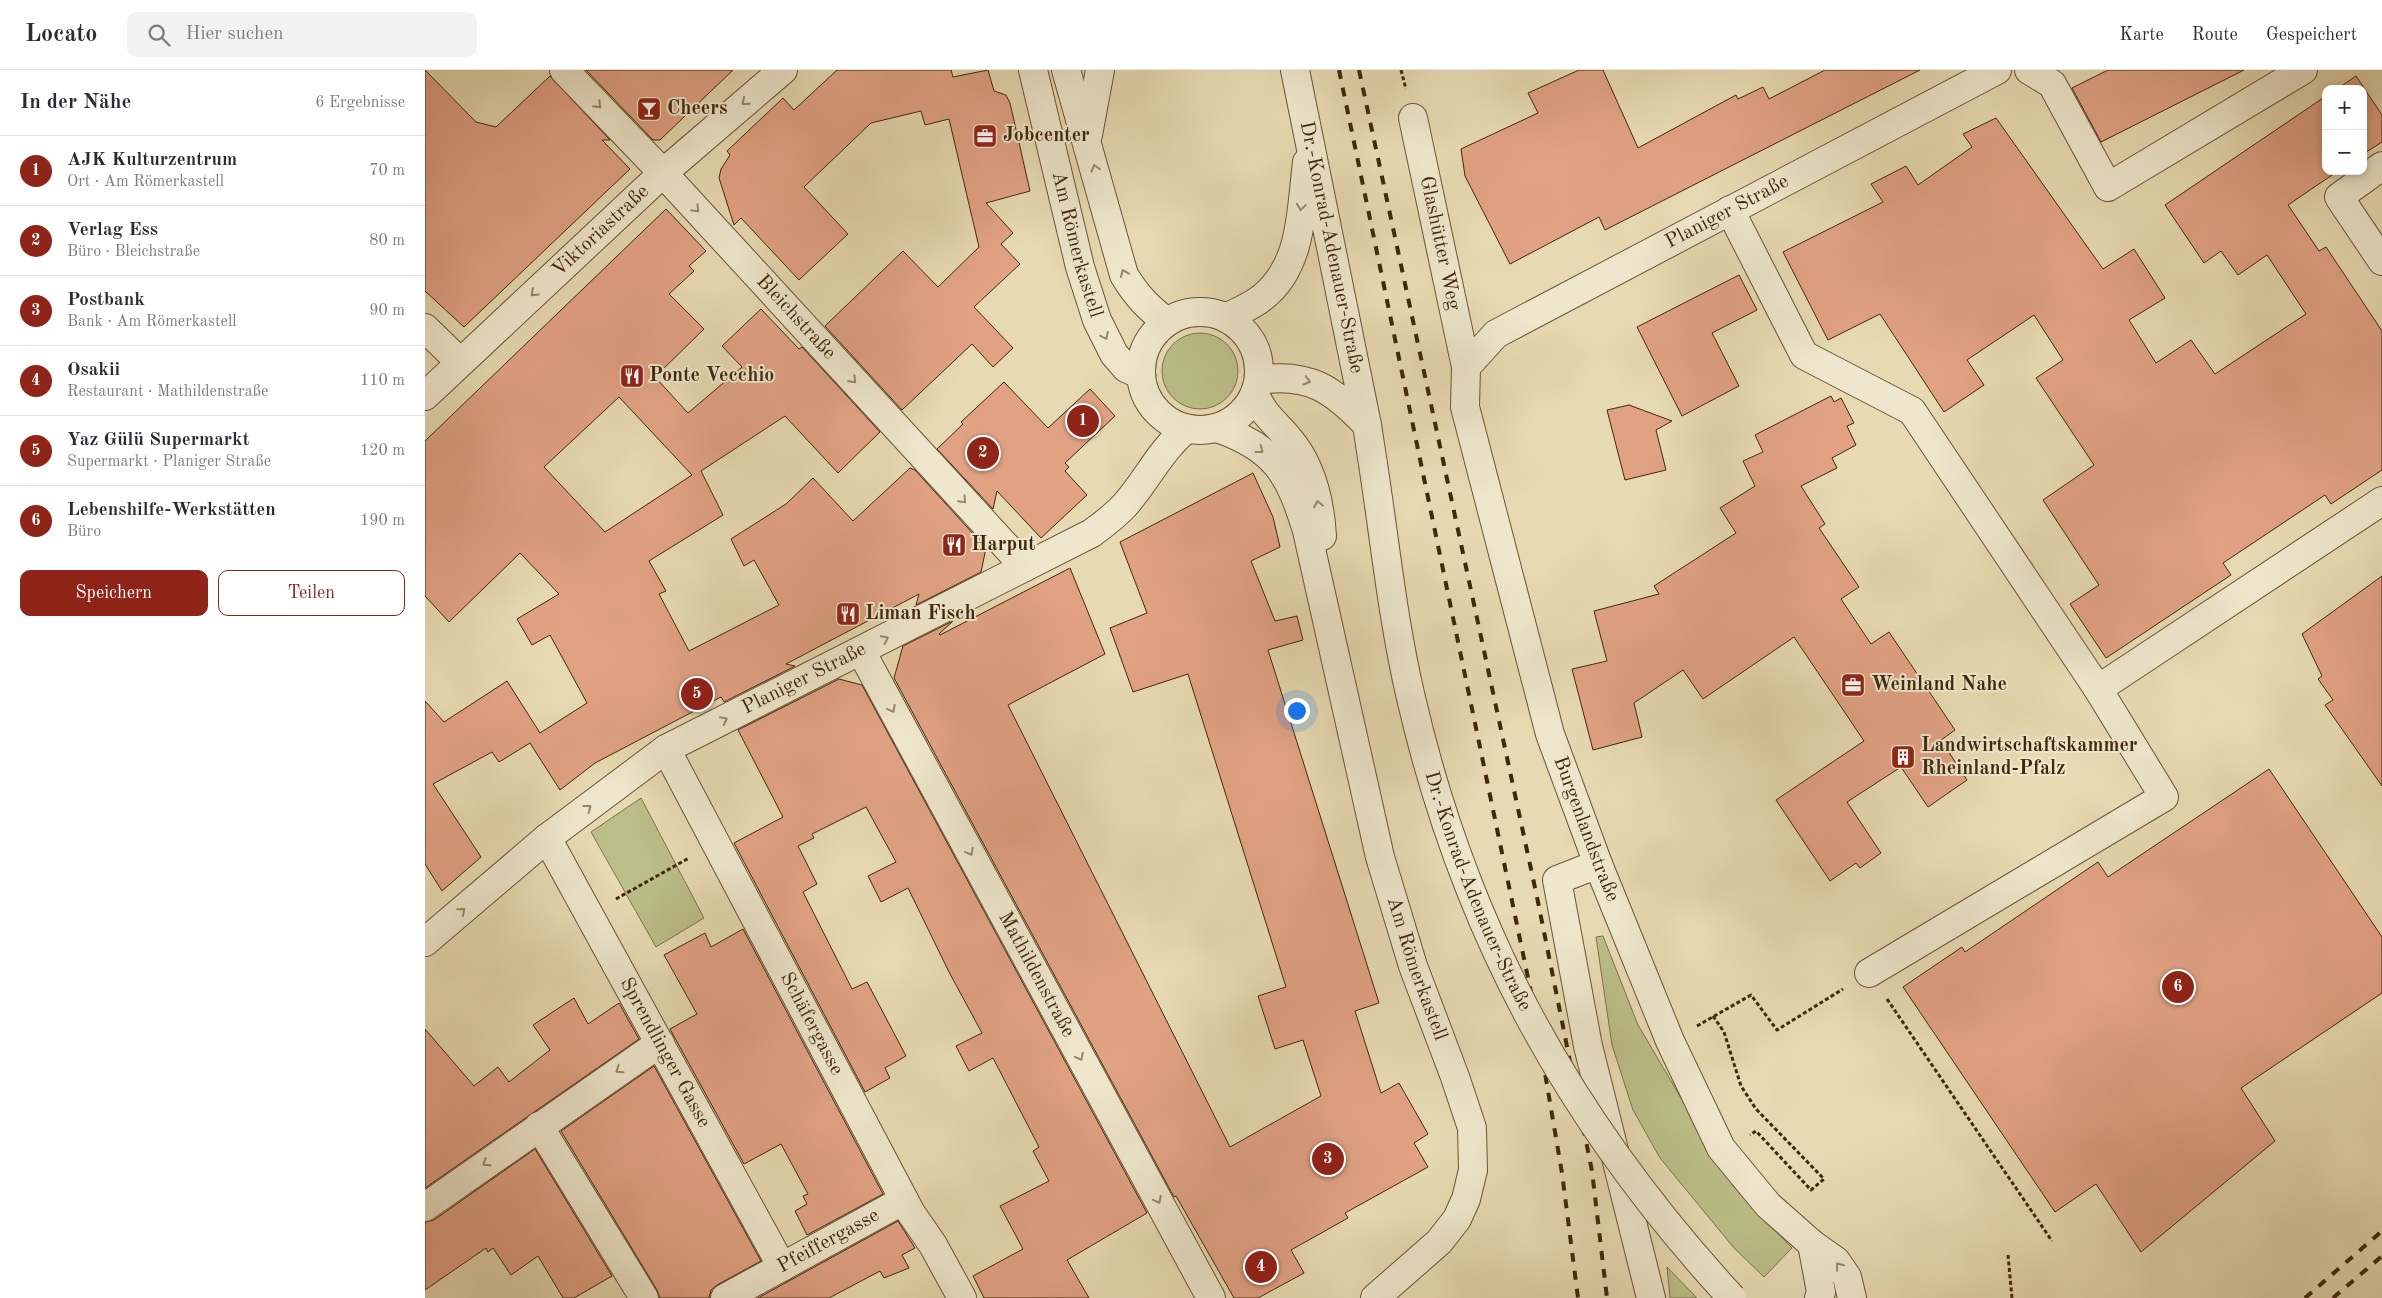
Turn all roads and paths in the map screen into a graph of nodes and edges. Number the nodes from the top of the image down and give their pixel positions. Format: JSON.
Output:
{"nodes":[{"id":1,"x":564,"y":70,"type":"edge"},
{"id":2,"x":1033,"y":70,"type":"edge"},
{"id":3,"x":1066,"y":70,"type":"edge"},
{"id":4,"x":1100,"y":70,"type":"edge"},
{"id":5,"x":1295,"y":70,"type":"edge"},
{"id":6,"x":1997,"y":70,"type":"edge"},
{"id":7,"x":2029,"y":70,"type":"edge"},
{"id":8,"x":2303,"y":70,"type":"edge"},
{"id":9,"x":777,"y":72,"type":"edge"},
{"id":10,"x":1413,"y":118,"type":"dead end"},
{"id":11,"x":1087,"y":138,"type":"junction"},
{"id":12,"x":1310,"y":141,"type":"junction"},
{"id":13,"x":2382,"y":166,"type":"edge"},
{"id":14,"x":663,"y":173,"type":"junction"},
{"id":15,"x":1730,"y":210,"type":"junction"},
{"id":16,"x":2382,"y":261,"type":"edge"},
{"id":17,"x":1226,"y":318,"type":"junction"},
{"id":18,"x":1167,"y":322,"type":"junction"},
{"id":19,"x":425,"y":328,"type":"edge"},
{"id":20,"x":460,"y":362,"type":"junction"},
{"id":21,"x":1466,"y":367,"type":"junction"},
{"id":22,"x":1141,"y":375,"type":"junction"},
{"id":23,"x":1257,"y":387,"type":"junction"},
{"id":24,"x":425,"y":396,"type":"edge"},
{"id":25,"x":1367,"y":425,"type":"junction"},
{"id":26,"x":1217,"y":428,"type":"junction"},
{"id":27,"x":1186,"y":429,"type":"junction"},
{"id":28,"x":2382,"y":501,"type":"edge"},
{"id":29,"x":1025,"y":567,"type":"junction"},
{"id":30,"x":1324,"y":605,"type":"junction"},
{"id":31,"x":861,"y":651,"type":"junction"},
{"id":32,"x":2098,"y":689,"type":"junction"},
{"id":33,"x":666,"y":749,"type":"junction"},
{"id":34,"x":547,"y":838,"type":"junction"},
{"id":35,"x":716,"y":843,"type":"junction"},
{"id":36,"x":1598,"y":864,"type":"junction"},
{"id":37,"x":589,"y":914,"type":"junction"},
{"id":38,"x":425,"y":942,"type":"edge"},
{"id":39,"x":1869,"y":973,"type":"junction"},
{"id":40,"x":1713,"y":1016,"type":"junction"},
{"id":41,"x":1670,"y":1041,"type":"junction"},
{"id":42,"x":659,"y":1043,"type":"junction"},
{"id":43,"x":539,"y":1126,"type":"junction"},
{"id":44,"x":1747,"y":1138,"type":"dead end"},
{"id":45,"x":904,"y":1200,"type":"junction"},
{"id":46,"x":425,"y":1207,"type":"edge"},
{"id":47,"x":2052,"y":1240,"type":"dead end"},
{"id":48,"x":1812,"y":1244,"type":"junction"},
{"id":49,"x":2008,"y":1255,"type":"dead end"},
{"id":50,"x":782,"y":1267,"type":"junction"},
{"id":51,"x":637,"y":1295,"type":"edge"},
{"id":52,"x":725,"y":1298,"type":"edge"},
{"id":53,"x":961,"y":1298,"type":"edge"},
{"id":54,"x":1211,"y":1298,"type":"edge"},
{"id":55,"x":1376,"y":1298,"type":"edge"},
{"id":56,"x":1651,"y":1298,"type":"edge"},
{"id":57,"x":1732,"y":1298,"type":"edge"},
{"id":58,"x":1819,"y":1298,"type":"edge"},
{"id":59,"x":1853,"y":1298,"type":"edge"},
{"id":60,"x":2012,"y":1298,"type":"edge"}],
"edges":[{"from":1,"to":14,"type":"street","name":"Bleichstraße","one_way":true},
{"from":2,"to":22,"type":"street","name":"Am Römerkastell","one_way":true},
{"from":3,"to":11,"type":"street","name":"Am Römerkastell"},
{"from":4,"to":11,"type":"street"},
{"from":5,"to":12,"type":"street","name":"Dr.-Konrad-Adenauer-Straße"},
{"from":6,"to":15,"type":"street","name":"Planiger Straße"},
{"from":7,"to":8,"type":"street"},
{"from":9,"to":14,"type":"street","name":"Viktoriastraße","one_way":true},
{"from":10,"to":21,"type":"street","name":"Glashütter Weg"},
{"from":18,"to":11,"type":"street","name":"Am Römerkastell","one_way":true},
{"from":12,"to":17,"type":"street","one_way":true},
{"from":12,"to":25,"type":"street","name":"Dr.-Konrad-Adenauer-Straße"},
{"from":13,"to":16,"type":"street"},
{"from":14,"to":20,"type":"street","name":"Viktoriastraße","one_way":true},
{"from":14,"to":29,"type":"street","name":"Bleichstraße","one_way":true},
{"from":15,"to":21,"type":"street","name":"Planiger Straße"},
{"from":15,"to":32,"type":"street"},
{"from":17,"to":18,"type":"street","name":"Am Römerkastell"},
{"from":17,"to":23,"type":"street","name":"Am Römerkastell"},
{"from":18,"to":22,"type":"street","name":"Am Römerkastell"},
{"from":19,"to":20,"type":"street"},
{"from":20,"to":24,"type":"street","name":"Viktoriastraße"},
{"from":21,"to":36,"type":"street","name":"Burgenlandstraße"},
{"from":22,"to":27,"type":"street","name":"Am Römerkastell"},
{"from":23,"to":25,"type":"street","name":"Dr.-Konrad-Adenauer-Straße","one_way":true},
{"from":23,"to":26,"type":"street","name":"Am Römerkastell"},
{"from":30,"to":23,"type":"street","name":"Am Römerkastell","one_way":true},
{"from":25,"to":57,"type":"street","name":"Dr.-Konrad-Adenauer-Straße","bridge":true},
{"from":26,"to":27,"type":"street","name":"Am Römerkastell"},
{"from":26,"to":30,"type":"street","name":"Am Römerkastell","one_way":true},
{"from":27,"to":29,"type":"street","name":"Planiger Straße"},
{"from":28,"to":32,"type":"street"},
{"from":31,"to":29,"type":"street","name":"Planiger Straße","one_way":true},
{"from":30,"to":55,"type":"street","name":"Am Römerkastell"},
{"from":33,"to":31,"type":"street","name":"Planiger Straße","one_way":true},
{"from":31,"to":54,"type":"street","name":"Mathildenstraße","one_way":true},
{"from":32,"to":39,"type":"street"},
{"from":34,"to":33,"type":"street","name":"Planiger Straße","one_way":true},
{"from":33,"to":35,"type":"street","name":"Schäfergasse"},
{"from":34,"to":37,"type":"street","name":"Sprendlinger Gasse"},
{"from":38,"to":34,"type":"street","name":"Planiger Straße","one_way":true},
{"from":35,"to":37,"type":"path"},
{"from":35,"to":45,"type":"street","name":"Schäfergasse"},
{"from":36,"to":41,"type":"street","name":"Burgenlandstraße"},
{"from":36,"to":56,"type":"street"},
{"from":37,"to":42,"type":"street","name":"Sprendlinger Gasse"},
{"from":39,"to":40,"type":"path"},
{"from":39,"to":47,"type":"path"},
{"from":40,"to":41,"type":"path"},
{"from":40,"to":44,"type":"path"},
{"from":41,"to":48,"type":"street","name":"Burgenlandstraße"},
{"from":42,"to":43,"type":"street","one_way":true},
{"from":42,"to":50,"type":"street","name":"Sprendlinger Gasse"},
{"from":43,"to":46,"type":"street","one_way":true},
{"from":43,"to":51,"type":"street"},
{"from":45,"to":50,"type":"street","name":"Pfeiffergasse"},
{"from":45,"to":53,"type":"street","name":"Schäfergasse"},
{"from":48,"to":58,"type":"street"},
{"from":59,"to":48,"type":"street","name":"Burgenlandstraße","one_way":true},
{"from":49,"to":60,"type":"path"},
{"from":50,"to":52,"type":"street","name":"Pfeiffergasse"}]}
